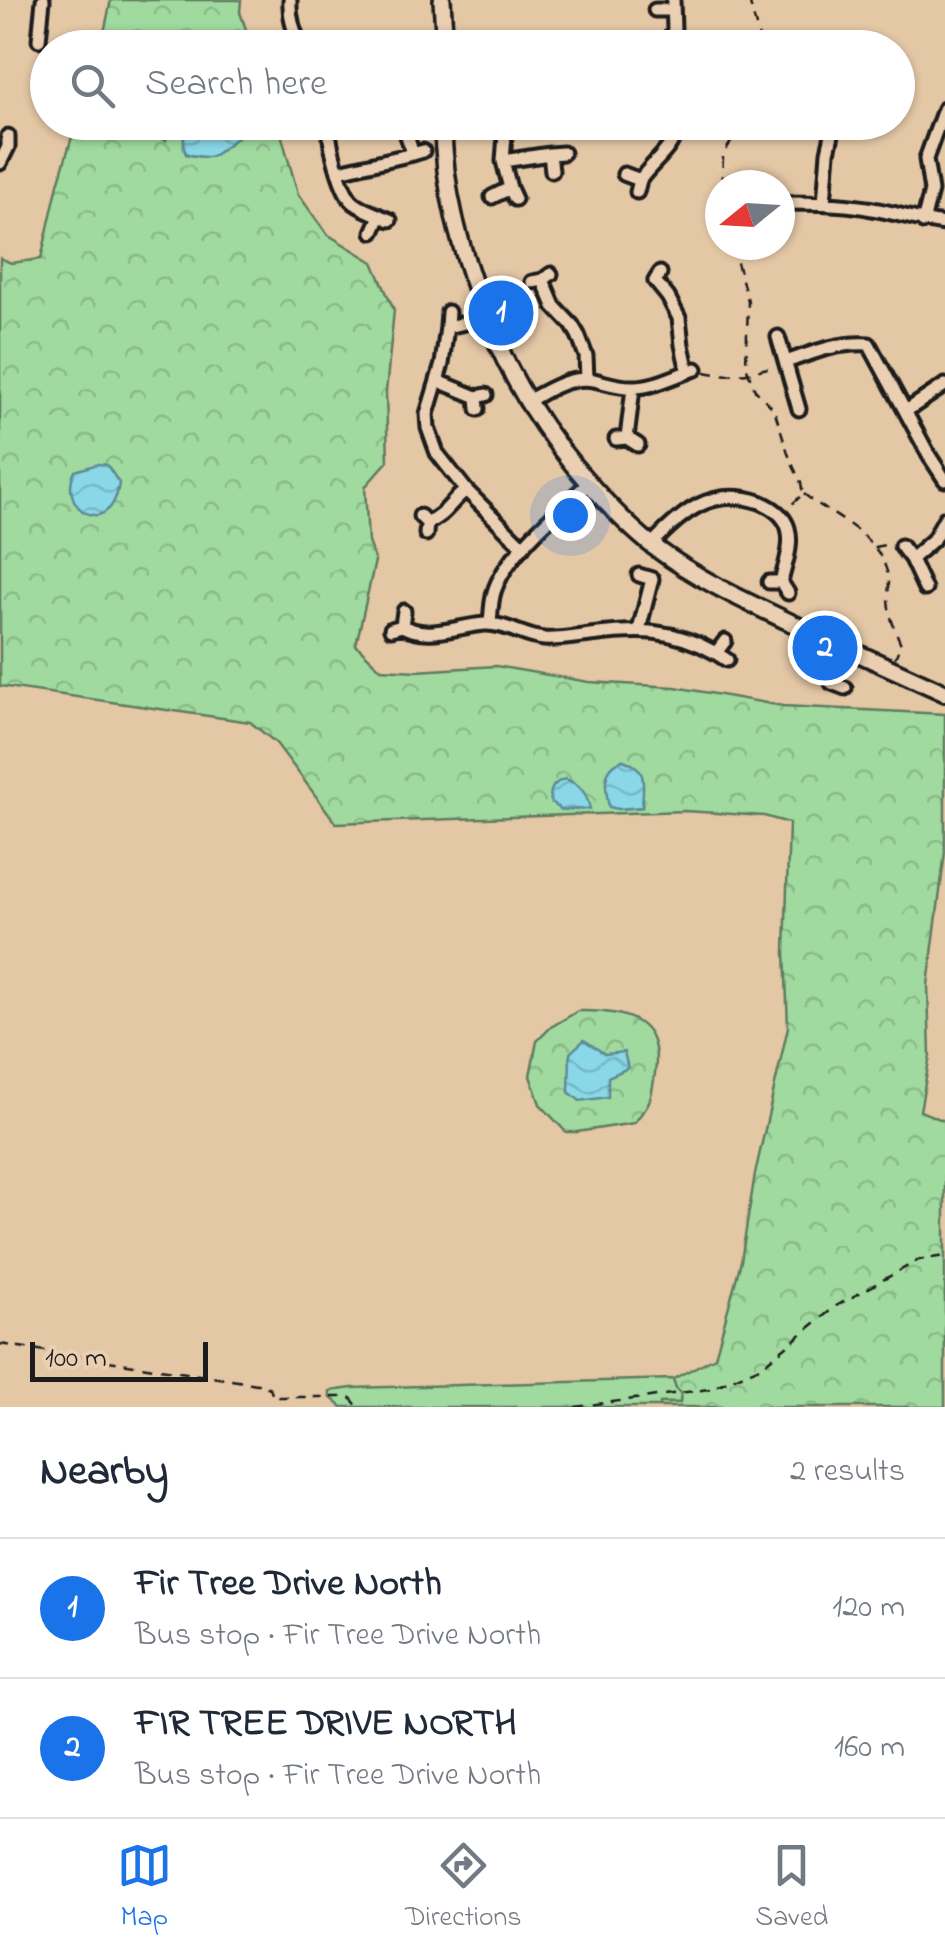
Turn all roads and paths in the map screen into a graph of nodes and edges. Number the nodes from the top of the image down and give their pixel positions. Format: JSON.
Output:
{"nodes":[{"id":1,"x":43,"y":0,"type":"edge"},
{"id":2,"x":290,"y":0,"type":"edge"},
{"id":3,"x":442,"y":0,"type":"edge"},
{"id":4,"x":750,"y":0,"type":"edge"},
{"id":5,"x":673,"y":5,"type":"edge"},
{"id":6,"x":654,"y":10,"type":"dead end"},
{"id":7,"x":40,"y":30,"type":"edge"},
{"id":8,"x":293,"y":30,"type":"edge"},
{"id":9,"x":444,"y":30,"type":"edge"},
{"id":10,"x":674,"y":30,"type":"edge"},
{"id":11,"x":757,"y":30,"type":"edge"},
{"id":12,"x":927,"y":114,"type":"dead end"},
{"id":13,"x":942,"y":115,"type":"edge"},
{"id":14,"x":8,"y":135,"type":"edge"},
{"id":15,"x":329,"y":140,"type":"edge"},
{"id":16,"x":410,"y":140,"type":"edge"},
{"id":17,"x":444,"y":140,"type":"edge"},
{"id":18,"x":505,"y":140,"type":"edge"},
{"id":19,"x":673,"y":140,"type":"edge"},
{"id":20,"x":732,"y":140,"type":"edge"},
{"id":21,"x":831,"y":140,"type":"edge"},
{"id":22,"x":503,"y":161,"type":"junction"},
{"id":23,"x":0,"y":163,"type":"edge"},
{"id":24,"x":722,"y":170,"type":"edge"},
{"id":25,"x":339,"y":171,"type":"junction"},
{"id":26,"x":552,"y":171,"type":"dead end"},
{"id":27,"x":624,"y":174,"type":"dead end"},
{"id":28,"x":492,"y":197,"type":"dead end"},
{"id":29,"x":824,"y":203,"type":"junction"},
{"id":30,"x":795,"y":204,"type":"edge"},
{"id":31,"x":923,"y":222,"type":"junction"},
{"id":32,"x":945,"y":224,"type":"edge"},
{"id":33,"x":373,"y":232,"type":"dead end"},
{"id":34,"x":736,"y":260,"type":"edge"},
{"id":35,"x":542,"y":279,"type":"dead end"},
{"id":36,"x":641,"y":286,"type":"dead end"},
{"id":37,"x":448,"y":312,"type":"dead end"},
{"id":38,"x":465,"y":323,"type":"dead end"},
{"id":39,"x":448,"y":327,"type":"junction"},
{"id":40,"x":778,"y":337,"type":"dead end"},
{"id":41,"x":786,"y":362,"type":"junction"},
{"id":42,"x":692,"y":370,"type":"junction"},
{"id":43,"x":749,"y":373,"type":"junction"},
{"id":44,"x":587,"y":379,"type":"junction"},
{"id":45,"x":438,"y":381,"type":"junction"},
{"id":46,"x":945,"y":385,"type":"edge"},
{"id":47,"x":633,"y":388,"type":"junction"},
{"id":48,"x":481,"y":400,"type":"dead end"},
{"id":49,"x":526,"y":402,"type":"junction"},
{"id":50,"x":799,"y":408,"type":"dead end"},
{"id":51,"x":906,"y":411,"type":"junction"},
{"id":52,"x":627,"y":441,"type":"dead end"},
{"id":53,"x":945,"y":480,"type":"edge"},
{"id":54,"x":589,"y":483,"type":"junction"},
{"id":55,"x":466,"y":490,"type":"junction"},
{"id":56,"x":803,"y":494,"type":"junction"},
{"id":57,"x":781,"y":515,"type":"junction"},
{"id":58,"x":945,"y":518,"type":"edge"},
{"id":59,"x":424,"y":524,"type":"dead end"},
{"id":60,"x":651,"y":545,"type":"junction"},
{"id":61,"x":902,"y":546,"type":"joint"},
{"id":62,"x":523,"y":547,"type":"junction"},
{"id":63,"x":874,"y":547,"type":"junction"},
{"id":64,"x":911,"y":560,"type":"junction"},
{"id":65,"x":639,"y":575,"type":"dead end"},
{"id":66,"x":779,"y":586,"type":"dead end"},
{"id":67,"x":926,"y":588,"type":"dead end"},
{"id":68,"x":404,"y":611,"type":"dead end"},
{"id":69,"x":490,"y":624,"type":"junction"},
{"id":70,"x":640,"y":630,"type":"junction"},
{"id":71,"x":725,"y":641,"type":"dead end"},
{"id":72,"x":846,"y":648,"type":"junction"},
{"id":73,"x":890,"y":668,"type":"junction"},
{"id":74,"x":836,"y":689,"type":"dead end"},
{"id":75,"x":945,"y":694,"type":"edge"},
{"id":76,"x":945,"y":1256,"type":"edge"},
{"id":77,"x":0,"y":1344,"type":"edge"},
{"id":78,"x":358,"y":1407,"type":"edge"},
{"id":79,"x":576,"y":1407,"type":"edge"}],
"edges":[{"from":1,"to":7,"type":"street"},
{"from":2,"to":8,"type":"street"},
{"from":3,"to":9,"type":"street"},
{"from":4,"to":11,"type":"path"},
{"from":5,"to":6,"type":"street"},
{"from":5,"to":10,"type":"street"},
{"from":12,"to":13,"type":"street"},
{"from":13,"to":31,"type":"street"},
{"from":14,"to":23,"type":"street"},
{"from":15,"to":25,"type":"street"},
{"from":16,"to":25,"type":"street"},
{"from":17,"to":49,"type":"street"},
{"from":18,"to":22,"type":"street"},
{"from":19,"to":27,"type":"street"},
{"from":20,"to":24,"type":"path"},
{"from":21,"to":29,"type":"street"},
{"from":22,"to":26,"type":"street"},
{"from":22,"to":28,"type":"street"},
{"from":25,"to":33,"type":"street"},
{"from":29,"to":30,"type":"street"},
{"from":29,"to":31,"type":"street"},
{"from":31,"to":32,"type":"street"},
{"from":34,"to":43,"type":"path"},
{"from":35,"to":44,"type":"street"},
{"from":36,"to":42,"type":"street"},
{"from":37,"to":39,"type":"street"},
{"from":38,"to":39,"type":"street"},
{"from":39,"to":45,"type":"street"},
{"from":40,"to":41,"type":"street"},
{"from":41,"to":43,"type":"path"},
{"from":41,"to":50,"type":"street"},
{"from":41,"to":51,"type":"street"},
{"from":42,"to":43,"type":"path"},
{"from":42,"to":47,"type":"street"},
{"from":43,"to":56,"type":"path"},
{"from":44,"to":47,"type":"street"},
{"from":44,"to":49,"type":"street"},
{"from":45,"to":48,"type":"street"},
{"from":45,"to":55,"type":"street"},
{"from":46,"to":51,"type":"street"},
{"from":47,"to":52,"type":"street"},
{"from":49,"to":54,"type":"street"},
{"from":51,"to":53,"type":"street"},
{"from":54,"to":60,"type":"street"},
{"from":54,"to":62,"type":"street"},
{"from":55,"to":59,"type":"street"},
{"from":55,"to":62,"type":"street"},
{"from":56,"to":57,"type":"path"},
{"from":56,"to":63,"type":"path"},
{"from":57,"to":60,"type":"street"},
{"from":57,"to":66,"type":"street"},
{"from":58,"to":64,"type":"street"},
{"from":60,"to":72,"type":"street"},
{"from":61,"to":63,"type":"path"},
{"from":61,"to":64,"type":"street"},
{"from":62,"to":69,"type":"street"},
{"from":63,"to":73,"type":"path"},
{"from":64,"to":67,"type":"street"},
{"from":65,"to":70,"type":"street"},
{"from":68,"to":69,"type":"street"},
{"from":69,"to":70,"type":"street"},
{"from":70,"to":71,"type":"street"},
{"from":72,"to":73,"type":"street"},
{"from":72,"to":74,"type":"street"},
{"from":73,"to":75,"type":"street"},
{"from":76,"to":79,"type":"path"},
{"from":77,"to":78,"type":"path"}]}
